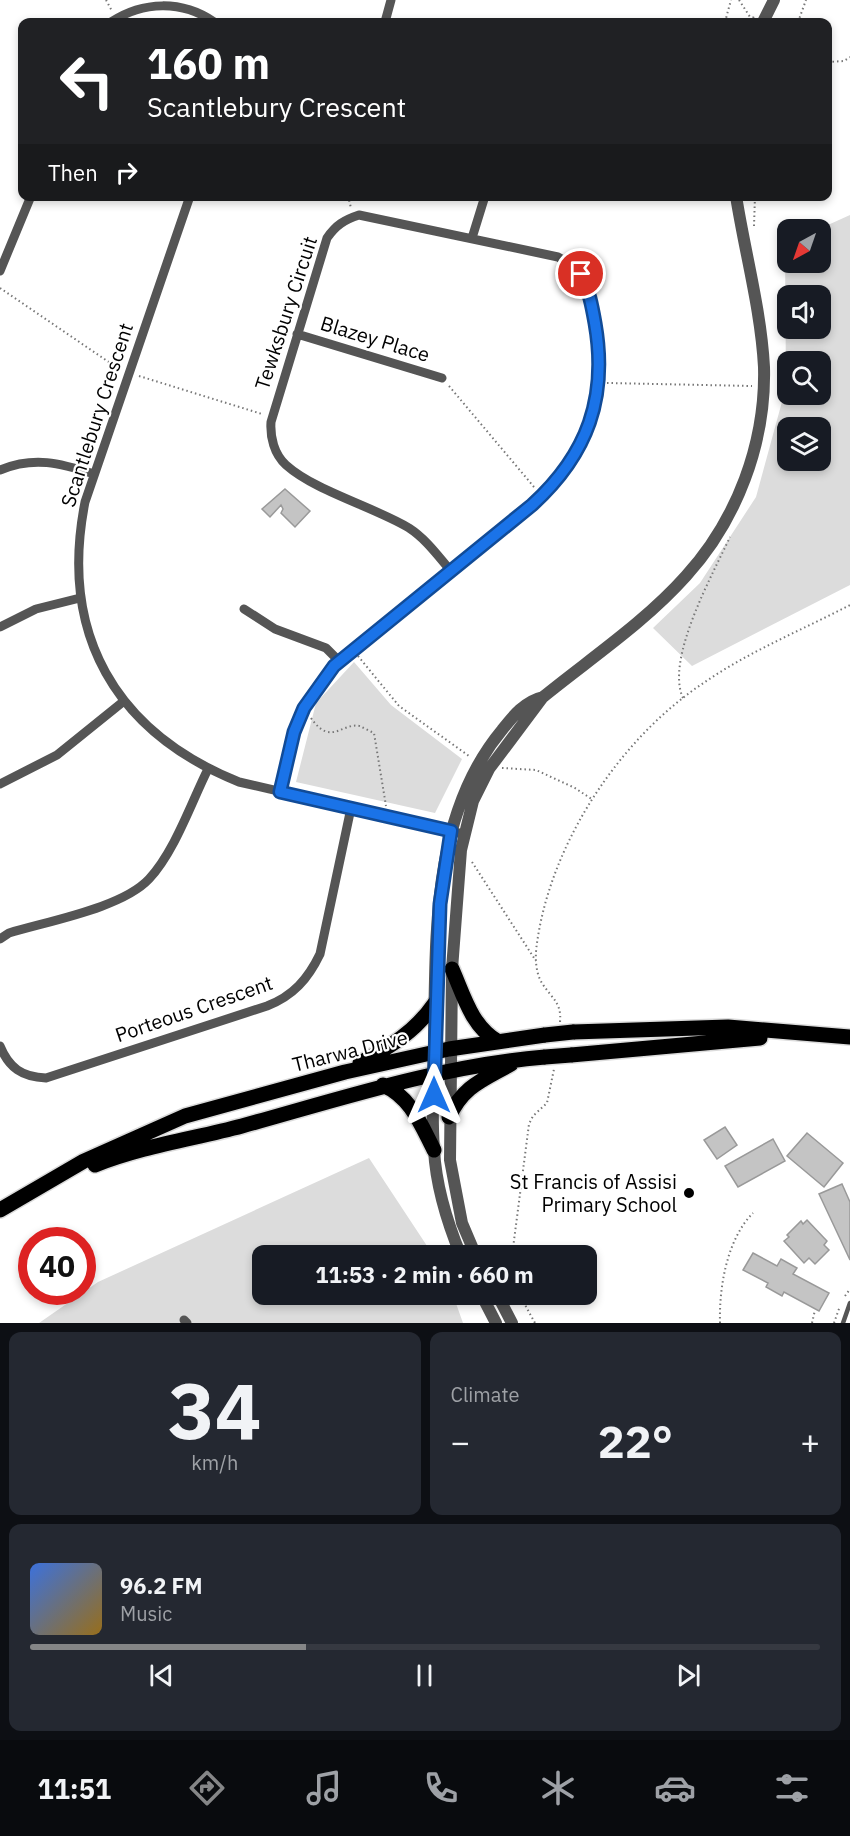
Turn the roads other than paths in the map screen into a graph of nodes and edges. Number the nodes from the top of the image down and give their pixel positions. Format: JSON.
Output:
{"nodes":[{"id":1,"x":391,"y":0,"type":"edge"},
{"id":2,"x":774,"y":0,"type":"edge"},
{"id":3,"x":118,"y":18,"type":"edge"},
{"id":4,"x":207,"y":18,"type":"edge"},
{"id":5,"x":386,"y":18,"type":"edge"},
{"id":6,"x":759,"y":18,"type":"edge"},
{"id":7,"x":29,"y":201,"type":"edge"},
{"id":8,"x":188,"y":201,"type":"edge"},
{"id":9,"x":483,"y":201,"type":"edge"},
{"id":10,"x":737,"y":201,"type":"edge"},
{"id":11,"x":472,"y":238,"type":"junction"},
{"id":12,"x":0,"y":271,"type":"edge"},
{"id":13,"x":297,"y":334,"type":"junction"},
{"id":14,"x":442,"y":378,"type":"road end"},
{"id":15,"x":0,"y":470,"type":"edge"},
{"id":16,"x":94,"y":474,"type":"junction"},
{"id":17,"x":451,"y":571,"type":"junction"},
{"id":18,"x":80,"y":598,"type":"junction"},
{"id":19,"x":244,"y":609,"type":"dead end"},
{"id":20,"x":0,"y":627,"type":"edge"},
{"id":21,"x":339,"y":661,"type":"junction"},
{"id":22,"x":124,"y":700,"type":"junction"},
{"id":23,"x":487,"y":760,"type":"junction"},
{"id":24,"x":208,"y":769,"type":"junction"},
{"id":25,"x":0,"y":784,"type":"edge"},
{"id":26,"x":280,"y":792,"type":"junction"},
{"id":27,"x":351,"y":808,"type":"junction"},
{"id":28,"x":451,"y":831,"type":"junction"},
{"id":29,"x":464,"y":834,"type":"junction"},
{"id":30,"x":0,"y":939,"type":"edge"},
{"id":31,"x":452,"y":969,"type":"junction"},
{"id":32,"x":435,"y":1003,"type":"junction"},
{"id":33,"x":823,"y":1036,"type":"junction"},
{"id":34,"x":850,"y":1037,"type":"edge"},
{"id":35,"x":497,"y":1041,"type":"junction"},
{"id":36,"x":0,"y":1046,"type":"edge"},
{"id":37,"x":442,"y":1050,"type":"junction"},
{"id":38,"x":519,"y":1059,"type":"junction"},
{"id":39,"x":449,"y":1070,"type":"junction"},
{"id":40,"x":345,"y":1072,"type":"junction"},
{"id":41,"x":434,"y":1073,"type":"junction"},
{"id":42,"x":383,"y":1085,"type":"junction"},
{"id":43,"x":449,"y":1117,"type":"junction"},
{"id":44,"x":434,"y":1150,"type":"junction"},
{"id":45,"x":48,"y":1182,"type":"junction"},
{"id":46,"x":0,"y":1210,"type":"edge"},
{"id":47,"x":457,"y":1245,"type":"edge"},
{"id":48,"x":471,"y":1245,"type":"edge"},
{"id":49,"x":850,"y":1304,"type":"edge"},
{"id":50,"x":487,"y":1305,"type":"edge"},
{"id":51,"x":503,"y":1305,"type":"edge"},
{"id":52,"x":496,"y":1323,"type":"edge"},
{"id":53,"x":512,"y":1323,"type":"edge"},
{"id":54,"x":843,"y":1323,"type":"edge"}],
"edges":[{"from":1,"to":5,"type":"street"},
{"from":2,"to":6,"type":"street"},
{"from":3,"to":4,"type":"street"},
{"from":7,"to":12,"type":"street"},
{"from":8,"to":16,"type":"street","name":"Scantlebury Crescent"},
{"from":9,"to":11,"type":"street"},
{"from":10,"to":23,"type":"street"},
{"from":11,"to":13,"type":"street","name":"Tewksbury Circuit"},
{"from":11,"to":17,"type":"street","name":"Tewksbury Circuit"},
{"from":13,"to":14,"type":"street","name":"Blazey Place"},
{"from":13,"to":17,"type":"street","name":"Tewksbury Circuit"},
{"from":15,"to":16,"type":"street"},
{"from":16,"to":18,"type":"street","name":"Scantlebury Crescent"},
{"from":17,"to":21,"type":"street","name":"Tewksbury Circuit"},
{"from":18,"to":20,"type":"street"},
{"from":18,"to":22,"type":"street","name":"Scantlebury Crescent"},
{"from":19,"to":21,"type":"street"},
{"from":21,"to":26,"type":"street","name":"Tewksbury Circuit"},
{"from":22,"to":24,"type":"street","name":"Scantlebury Crescent"},
{"from":22,"to":25,"type":"street"},
{"from":23,"to":28,"type":"street"},
{"from":23,"to":29,"type":"street"},
{"from":24,"to":26,"type":"street","name":"Scantlebury Crescent"},
{"from":24,"to":30,"type":"street"},
{"from":26,"to":27,"type":"street","name":"Scantlebury Crescent"},
{"from":27,"to":28,"type":"street","name":"Scantlebury Crescent"},
{"from":27,"to":36,"type":"street","name":"Porteous Crescent"},
{"from":28,"to":29,"type":"street","name":"Scantlebury Crescent"},
{"from":28,"to":32,"type":"street"},
{"from":29,"to":31,"type":"street"},
{"from":31,"to":35,"type":"main road"},
{"from":31,"to":37,"type":"street"},
{"from":32,"to":37,"type":"street"},
{"from":32,"to":40,"type":"main road"},
{"from":33,"to":34,"type":"main road","name":"Tharwa Drive"},
{"from":33,"to":35,"type":"main road","name":"Tharwa Drive","bridge":true},
{"from":33,"to":38,"type":"main road","name":"Tharwa Drive","bridge":true},
{"from":35,"to":37,"type":"main road","name":"Tharwa Drive"},
{"from":37,"to":39,"type":"street"},
{"from":37,"to":40,"type":"main road","name":"Tharwa Drive"},
{"from":37,"to":41,"type":"street"},
{"from":38,"to":39,"type":"main road","name":"Tharwa Drive"},
{"from":38,"to":43,"type":"main road"},
{"from":39,"to":41,"type":"main road","name":"Tharwa Drive"},
{"from":39,"to":43,"type":"street"},
{"from":40,"to":45,"type":"main road","name":"Tharwa Drive"},
{"from":41,"to":42,"type":"main road","name":"Tharwa Drive"},
{"from":41,"to":44,"type":"street"},
{"from":42,"to":44,"type":"main road"},
{"from":42,"to":45,"type":"main road","name":"Tharwa Drive"},
{"from":43,"to":48,"type":"street"},
{"from":44,"to":47,"type":"street"},
{"from":45,"to":46,"type":"main road","name":"Tharwa Drive"},
{"from":49,"to":54,"type":"lane"},
{"from":50,"to":52,"type":"street"},
{"from":51,"to":53,"type":"street"}]}
